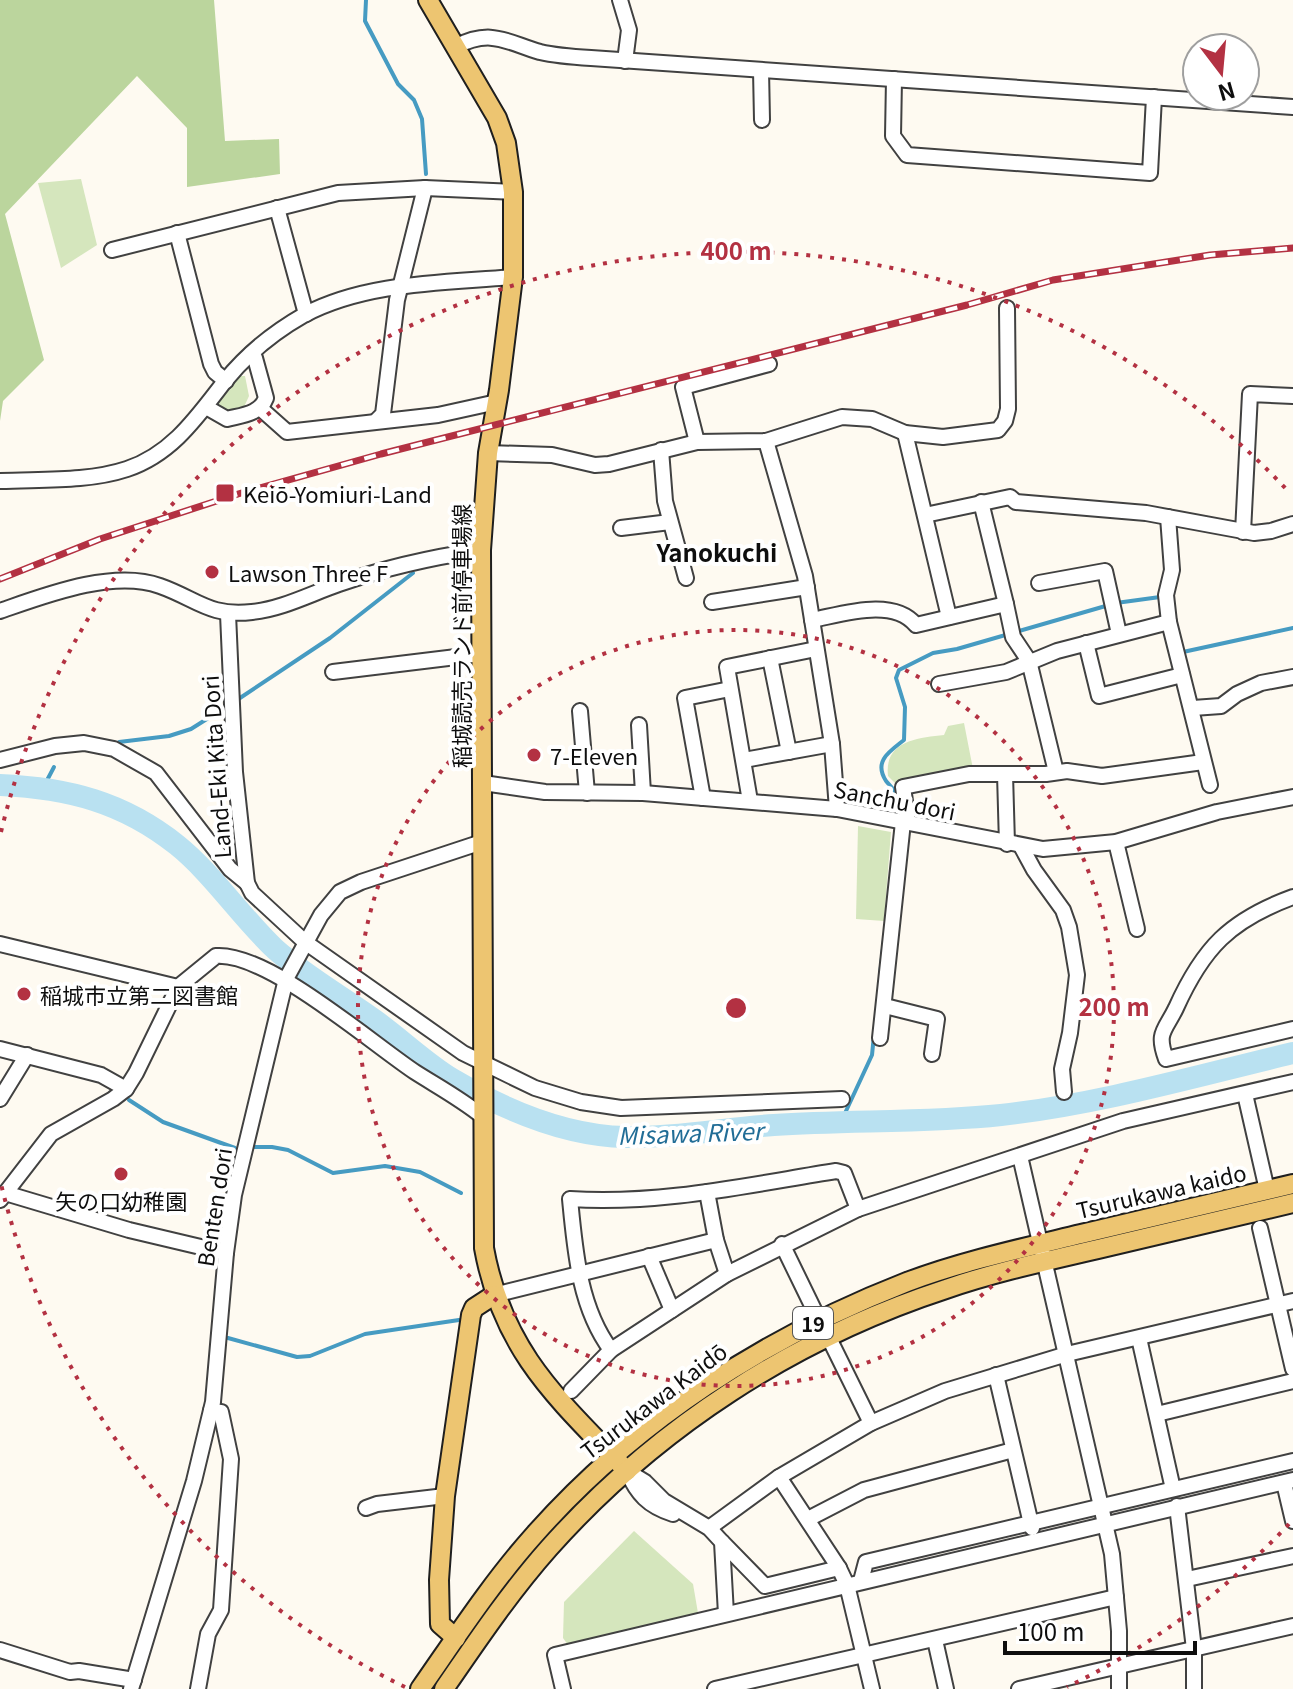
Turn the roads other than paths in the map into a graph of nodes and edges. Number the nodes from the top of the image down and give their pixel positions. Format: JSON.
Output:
{"nodes":[{"id":1,"x":428,"y":0,"type":"edge"},
{"id":2,"x":620,"y":0,"type":"edge"},
{"id":3,"x":455,"y":47,"type":"junction"},
{"id":4,"x":625,"y":61,"type":"junction"},
{"id":5,"x":761,"y":70,"type":"junction"},
{"id":6,"x":894,"y":79,"type":"junction"},
{"id":7,"x":1154,"y":97,"type":"junction"},
{"id":8,"x":1293,"y":107,"type":"edge"},
{"id":9,"x":762,"y":120,"type":"dead end"},
{"id":10,"x":425,"y":188,"type":"junction"},
{"id":11,"x":513,"y":192,"type":"junction"},
{"id":12,"x":277,"y":208,"type":"junction"},
{"id":13,"x":177,"y":233,"type":"junction"},
{"id":14,"x":112,"y":250,"type":"dead end"},
{"id":15,"x":513,"y":277,"type":"junction"},
{"id":16,"x":401,"y":287,"type":"junction"},
{"id":17,"x":1007,"y":308,"type":"dead end"},
{"id":18,"x":306,"y":314,"type":"junction"},
{"id":19,"x":251,"y":354,"type":"junction"},
{"id":20,"x":769,"y":364,"type":"dead end"},
{"id":21,"x":226,"y":381,"type":"junction"},
{"id":22,"x":1293,"y":396,"type":"edge"},
{"id":23,"x":497,"y":402,"type":"junction"},
{"id":24,"x":206,"y":407,"type":"junction"},
{"id":25,"x":260,"y":408,"type":"junction"},
{"id":26,"x":377,"y":420,"type":"junction"},
{"id":27,"x":905,"y":433,"type":"junction"},
{"id":28,"x":766,"y":441,"type":"junction"},
{"id":29,"x":697,"y":442,"type":"junction"},
{"id":30,"x":661,"y":450,"type":"junction"},
{"id":31,"x":488,"y":453,"type":"junction"},
{"id":32,"x":0,"y":481,"type":"edge"},
{"id":33,"x":981,"y":502,"type":"junction"},
{"id":34,"x":925,"y":515,"type":"junction"},
{"id":35,"x":1168,"y":517,"type":"junction"},
{"id":36,"x":670,"y":522,"type":"junction"},
{"id":37,"x":1293,"y":524,"type":"edge"},
{"id":38,"x":621,"y":528,"type":"dead end"},
{"id":39,"x":1243,"y":532,"type":"junction"},
{"id":40,"x":481,"y":550,"type":"junction"},
{"id":41,"x":686,"y":578,"type":"dead end"},
{"id":42,"x":1039,"y":583,"type":"dead end"},
{"id":43,"x":807,"y":587,"type":"junction"},
{"id":44,"x":712,"y":602,"type":"dead end"},
{"id":45,"x":1006,"y":604,"type":"junction"},
{"id":46,"x":0,"y":611,"type":"edge"},
{"id":47,"x":228,"y":614,"type":"junction"},
{"id":48,"x":949,"y":617,"type":"junction"},
{"id":49,"x":812,"y":620,"type":"junction"},
{"id":50,"x":1169,"y":622,"type":"junction"},
{"id":51,"x":1119,"y":634,"type":"junction"},
{"id":52,"x":1086,"y":643,"type":"junction"},
{"id":53,"x":816,"y":649,"type":"junction"},
{"id":54,"x":481,"y":654,"type":"junction"},
{"id":55,"x":770,"y":658,"type":"junction"},
{"id":56,"x":1029,"y":661,"type":"junction"},
{"id":57,"x":333,"y":672,"type":"dead end"},
{"id":58,"x":1182,"y":675,"type":"junction"},
{"id":59,"x":1293,"y":677,"type":"edge"},
{"id":60,"x":939,"y":684,"type":"dead end"},
{"id":61,"x":730,"y":689,"type":"junction"},
{"id":62,"x":1193,"y":708,"type":"junction"},
{"id":63,"x":580,"y":711,"type":"dead end"},
{"id":64,"x":639,"y":725,"type":"dead end"},
{"id":65,"x":832,"y":744,"type":"junction"},
{"id":66,"x":789,"y":752,"type":"junction"},
{"id":67,"x":0,"y":760,"type":"edge"},
{"id":68,"x":744,"y":760,"type":"junction"},
{"id":69,"x":1203,"y":762,"type":"junction"},
{"id":70,"x":1056,"y":772,"type":"junction"},
{"id":71,"x":1005,"y":774,"type":"junction"},
{"id":72,"x":483,"y":783,"type":"junction"},
{"id":73,"x":1210,"y":785,"type":"dead end"},
{"id":74,"x":587,"y":793,"type":"junction"},
{"id":75,"x":643,"y":793,"type":"junction"},
{"id":76,"x":1293,"y":797,"type":"edge"},
{"id":77,"x":703,"y":798,"type":"junction"},
{"id":78,"x":750,"y":801,"type":"junction"},
{"id":79,"x":837,"y":809,"type":"junction"},
{"id":80,"x":901,"y":821,"type":"junction"},
{"id":81,"x":482,"y":842,"type":"junction"},
{"id":82,"x":1116,"y":842,"type":"junction"},
{"id":83,"x":1014,"y":845,"type":"junction"},
{"id":84,"x":247,"y":883,"type":"junction"},
{"id":85,"x":1293,"y":897,"type":"edge"},
{"id":86,"x":1137,"y":929,"type":"dead end"},
{"id":87,"x":305,"y":942,"type":"junction"},
{"id":88,"x":0,"y":944,"type":"edge"},
{"id":89,"x":286,"y":979,"type":"junction"},
{"id":90,"x":178,"y":987,"type":"junction"},
{"id":91,"x":885,"y":1006,"type":"junction"},
{"id":92,"x":1293,"y":1029,"type":"edge"},
{"id":93,"x":880,"y":1038,"type":"dead end"},
{"id":94,"x":0,"y":1049,"type":"edge"},
{"id":95,"x":932,"y":1054,"type":"dead end"},
{"id":96,"x":27,"y":1055,"type":"junction"},
{"id":97,"x":482,"y":1068,"type":"junction"},
{"id":98,"x":1293,"y":1082,"type":"edge"},
{"id":99,"x":126,"y":1089,"type":"junction"},
{"id":100,"x":1064,"y":1092,"type":"dead end"},
{"id":101,"x":1245,"y":1094,"type":"junction"},
{"id":102,"x":0,"y":1099,"type":"edge"},
{"id":103,"x":842,"y":1099,"type":"dead end"},
{"id":104,"x":482,"y":1113,"type":"junction"},
{"id":105,"x":1020,"y":1156,"type":"junction"},
{"id":106,"x":1293,"y":1184,"type":"edge"},
{"id":107,"x":1267,"y":1190,"type":"junction"},
{"id":108,"x":3,"y":1192,"type":"edge"},
{"id":109,"x":707,"y":1192,"type":"junction"},
{"id":110,"x":1293,"y":1203,"type":"edge"},
{"id":111,"x":858,"y":1209,"type":"junction"},
{"id":112,"x":1260,"y":1228,"type":"dead end"},
{"id":113,"x":716,"y":1240,"type":"junction"},
{"id":114,"x":782,"y":1244,"type":"junction"},
{"id":115,"x":226,"y":1253,"type":"junction"},
{"id":116,"x":1043,"y":1253,"type":"junction"},
{"id":117,"x":649,"y":1256,"type":"junction"},
{"id":118,"x":577,"y":1273,"type":"junction"},
{"id":119,"x":727,"y":1274,"type":"junction"},
{"id":120,"x":494,"y":1295,"type":"junction"},
{"id":121,"x":1286,"y":1303,"type":"edge"},
{"id":122,"x":672,"y":1310,"type":"junction"},
{"id":123,"x":824,"y":1328,"type":"junction"},
{"id":124,"x":1139,"y":1338,"type":"junction"},
{"id":125,"x":611,"y":1350,"type":"junction"},
{"id":126,"x":1067,"y":1354,"type":"junction"},
{"id":127,"x":1293,"y":1369,"type":"edge"},
{"id":128,"x":996,"y":1375,"type":"junction"},
{"id":129,"x":1293,"y":1381,"type":"edge"},
{"id":130,"x":571,"y":1391,"type":"dead end"},
{"id":131,"x":211,"y":1411,"type":"junction"},
{"id":132,"x":1157,"y":1414,"type":"junction"},
{"id":133,"x":871,"y":1423,"type":"junction"},
{"id":134,"x":1013,"y":1450,"type":"junction"},
{"id":135,"x":1293,"y":1461,"type":"edge"},
{"id":136,"x":620,"y":1464,"type":"junction"},
{"id":137,"x":779,"y":1477,"type":"junction"},
{"id":138,"x":1288,"y":1482,"type":"edge"},
{"id":139,"x":1173,"y":1489,"type":"junction"},
{"id":140,"x":1152,"y":1494,"type":"junction"},
{"id":141,"x":445,"y":1496,"type":"junction"},
{"id":142,"x":1102,"y":1505,"type":"junction"},
{"id":143,"x":1177,"y":1506,"type":"junction"},
{"id":144,"x":366,"y":1508,"type":"dead end"},
{"id":145,"x":1155,"y":1512,"type":"junction"},
{"id":146,"x":808,"y":1519,"type":"junction"},
{"id":147,"x":1293,"y":1521,"type":"edge"},
{"id":148,"x":1030,"y":1522,"type":"junction"},
{"id":149,"x":1106,"y":1524,"type":"junction"},
{"id":150,"x":709,"y":1528,"type":"junction"},
{"id":151,"x":1035,"y":1540,"type":"junction"},
{"id":152,"x":722,"y":1542,"type":"junction"},
{"id":153,"x":1293,"y":1556,"type":"edge"},
{"id":154,"x":839,"y":1568,"type":"junction"},
{"id":155,"x":1187,"y":1579,"type":"junction"},
{"id":156,"x":854,"y":1583,"type":"junction"},
{"id":157,"x":1116,"y":1597,"type":"junction"},
{"id":158,"x":726,"y":1614,"type":"junction"},
{"id":159,"x":1293,"y":1626,"type":"edge"},
{"id":160,"x":456,"y":1638,"type":"junction"},
{"id":161,"x":935,"y":1640,"type":"junction"},
{"id":162,"x":1194,"y":1649,"type":"junction"},
{"id":163,"x":0,"y":1650,"type":"edge"},
{"id":164,"x":863,"y":1655,"type":"junction"},
{"id":165,"x":1119,"y":1666,"type":"junction"},
{"id":166,"x":132,"y":1684,"type":"edge"},
{"id":167,"x":1052,"y":1685,"type":"edge"},
{"id":168,"x":198,"y":1689,"type":"edge"},
{"id":169,"x":420,"y":1689,"type":"edge"},
{"id":170,"x":444,"y":1689,"type":"edge"},
{"id":171,"x":563,"y":1689,"type":"edge"},
{"id":172,"x":715,"y":1689,"type":"edge"},
{"id":173,"x":872,"y":1689,"type":"edge"},
{"id":174,"x":946,"y":1689,"type":"edge"},
{"id":175,"x":1019,"y":1689,"type":"edge"},
{"id":176,"x":1119,"y":1689,"type":"edge"},
{"id":177,"x":1194,"y":1689,"type":"edge"}],
"edges":[{"from":1,"to":3,"type":"main road","name":"稲城読売ランド前停車場線"},
{"from":2,"to":4,"type":"street"},
{"from":3,"to":4,"type":"street"},
{"from":3,"to":11,"type":"main road","name":"稲城読売ランド前停車場線"},
{"from":4,"to":5,"type":"street"},
{"from":5,"to":6,"type":"street"},
{"from":5,"to":9,"type":"street"},
{"from":6,"to":7,"type":"street"},
{"from":6,"to":7,"type":"street"},
{"from":7,"to":8,"type":"street"},
{"from":10,"to":11,"type":"street"},
{"from":10,"to":12,"type":"street"},
{"from":10,"to":16,"type":"street"},
{"from":11,"to":15,"type":"main road","name":"稲城読売ランド前停車場線"},
{"from":12,"to":13,"type":"street"},
{"from":12,"to":18,"type":"street"},
{"from":13,"to":14,"type":"street"},
{"from":13,"to":21,"type":"street"},
{"from":15,"to":16,"type":"street"},
{"from":15,"to":23,"type":"main road","name":"稲城読売ランド前停車場線"},
{"from":16,"to":18,"type":"street"},
{"from":16,"to":26,"type":"street"},
{"from":17,"to":27,"type":"street"},
{"from":18,"to":19,"type":"street"},
{"from":19,"to":21,"type":"street"},
{"from":19,"to":25,"type":"street"},
{"from":20,"to":29,"type":"street"},
{"from":21,"to":24,"type":"street"},
{"from":22,"to":39,"type":"street"},
{"from":23,"to":26,"type":"street"},
{"from":23,"to":31,"type":"main road","name":"稲城読売ランド前停車場線"},
{"from":24,"to":25,"type":"street"},
{"from":24,"to":32,"type":"street"},
{"from":25,"to":26,"type":"street"},
{"from":27,"to":28,"type":"street"},
{"from":27,"to":34,"type":"street"},
{"from":28,"to":29,"type":"street"},
{"from":28,"to":43,"type":"street"},
{"from":29,"to":30,"type":"street"},
{"from":30,"to":31,"type":"street"},
{"from":30,"to":36,"type":"street"},
{"from":31,"to":40,"type":"main road","name":"稲城読売ランド前停車場線"},
{"from":33,"to":34,"type":"street"},
{"from":33,"to":35,"type":"street"},
{"from":33,"to":45,"type":"street"},
{"from":34,"to":48,"type":"street"},
{"from":35,"to":39,"type":"street"},
{"from":35,"to":50,"type":"street"},
{"from":36,"to":38,"type":"street"},
{"from":36,"to":41,"type":"street"},
{"from":37,"to":39,"type":"street"},
{"from":40,"to":47,"type":"street"},
{"from":40,"to":54,"type":"main road","name":"稲城読売ランド前停車場線"},
{"from":42,"to":51,"type":"street"},
{"from":43,"to":44,"type":"street"},
{"from":43,"to":49,"type":"street"},
{"from":45,"to":48,"type":"street"},
{"from":45,"to":56,"type":"street"},
{"from":46,"to":47,"type":"street"},
{"from":47,"to":84,"type":"street","name":"Land-Eki Kita Dori"},
{"from":48,"to":49,"type":"street"},
{"from":49,"to":53,"type":"street"},
{"from":50,"to":51,"type":"street"},
{"from":50,"to":58,"type":"street"},
{"from":51,"to":52,"type":"street"},
{"from":52,"to":56,"type":"street"},
{"from":52,"to":58,"type":"street"},
{"from":53,"to":55,"type":"street"},
{"from":53,"to":65,"type":"street"},
{"from":54,"to":57,"type":"street"},
{"from":54,"to":72,"type":"main road","name":"稲城読売ランド前停車場線"},
{"from":55,"to":61,"type":"street"},
{"from":55,"to":66,"type":"street"},
{"from":56,"to":60,"type":"street"},
{"from":56,"to":70,"type":"street"},
{"from":58,"to":62,"type":"street"},
{"from":59,"to":62,"type":"street"},
{"from":61,"to":68,"type":"street"},
{"from":61,"to":77,"type":"street"},
{"from":62,"to":69,"type":"street"},
{"from":63,"to":74,"type":"street"},
{"from":64,"to":75,"type":"street"},
{"from":65,"to":66,"type":"street"},
{"from":65,"to":79,"type":"street"},
{"from":66,"to":68,"type":"street"},
{"from":67,"to":84,"type":"street"},
{"from":68,"to":78,"type":"street"},
{"from":69,"to":70,"type":"street"},
{"from":69,"to":73,"type":"street"},
{"from":70,"to":71,"type":"street"},
{"from":71,"to":80,"type":"street"},
{"from":71,"to":83,"type":"street"},
{"from":72,"to":74,"type":"street","name":"Sanchu dori"},
{"from":72,"to":81,"type":"main road","name":"稲城読売ランド前停車場線"},
{"from":74,"to":75,"type":"street","name":"Sanchu dori"},
{"from":75,"to":77,"type":"street","name":"Sanchu dori"},
{"from":76,"to":82,"type":"street","name":"Sanchu dori"},
{"from":77,"to":78,"type":"street","name":"Sanchu dori"},
{"from":78,"to":79,"type":"street","name":"Sanchu dori"},
{"from":79,"to":80,"type":"street","name":"Sanchu dori"},
{"from":80,"to":83,"type":"street","name":"Sanchu dori"},
{"from":80,"to":91,"type":"street"},
{"from":81,"to":87,"type":"street","name":"Benten dori"},
{"from":81,"to":97,"type":"main road","name":"稲城読売ランド前停車場線"},
{"from":82,"to":83,"type":"street","name":"Sanchu dori"},
{"from":82,"to":86,"type":"street"},
{"from":83,"to":100,"type":"street"},
{"from":84,"to":87,"type":"street","name":"Land-Eki Kita Dori"},
{"from":85,"to":92,"type":"street"},
{"from":87,"to":89,"type":"street","name":"Benten dori"},
{"from":87,"to":97,"type":"street","name":"Land-Eki Kita Dori"},
{"from":88,"to":90,"type":"street"},
{"from":89,"to":90,"type":"street"},
{"from":89,"to":104,"type":"street"},
{"from":89,"to":115,"type":"street","name":"Benten dori"},
{"from":90,"to":99,"type":"street"},
{"from":91,"to":93,"type":"street"},
{"from":91,"to":95,"type":"street"},
{"from":94,"to":96,"type":"street"},
{"from":96,"to":99,"type":"street"},
{"from":96,"to":102,"type":"street"},
{"from":97,"to":103,"type":"street","name":"Land-Eki Kita Dori"},
{"from":97,"to":104,"type":"main road","name":"稲城読売ランド前停車場線"},
{"from":98,"to":101,"type":"street"},
{"from":99,"to":108,"type":"street"},
{"from":101,"to":105,"type":"street"},
{"from":101,"to":107,"type":"street"},
{"from":104,"to":120,"type":"main road","name":"稲城読売ランド前停車場線"},
{"from":105,"to":111,"type":"street"},
{"from":105,"to":116,"type":"street"},
{"from":106,"to":107,"type":"main road","name":"Tsurukawa kaido","number":"19"},
{"from":107,"to":116,"type":"main road","name":"Tsurukawa kaido","number":"19"},
{"from":108,"to":115,"type":"street"},
{"from":109,"to":111,"type":"street"},
{"from":109,"to":113,"type":"street"},
{"from":109,"to":118,"type":"street"},
{"from":110,"to":116,"type":"main road","name":"Tsurukawa kaido","number":"19"},
{"from":111,"to":114,"type":"street"},
{"from":112,"to":121,"type":"street"},
{"from":113,"to":117,"type":"street"},
{"from":113,"to":119,"type":"street"},
{"from":114,"to":119,"type":"street"},
{"from":114,"to":123,"type":"street"},
{"from":115,"to":131,"type":"street","name":"Benten dori"},
{"from":116,"to":123,"type":"main road","name":"Tsurukawa Kaidō","number":"19"},
{"from":116,"to":126,"type":"street"},
{"from":117,"to":118,"type":"street"},
{"from":117,"to":122,"type":"street"},
{"from":118,"to":120,"type":"street"},
{"from":118,"to":125,"type":"street"},
{"from":119,"to":122,"type":"street"},
{"from":120,"to":136,"type":"main road","name":"稲城読売ランド前停車場線"},
{"from":120,"to":141,"type":"main road"},
{"from":121,"to":124,"type":"street"},
{"from":121,"to":127,"type":"street"},
{"from":122,"to":125,"type":"street"},
{"from":123,"to":133,"type":"street"},
{"from":123,"to":136,"type":"main road","name":"Tsurukawa Kaidō","number":"19"},
{"from":124,"to":126,"type":"street"},
{"from":124,"to":132,"type":"street"},
{"from":125,"to":130,"type":"street"},
{"from":126,"to":128,"type":"street"},
{"from":126,"to":142,"type":"street"},
{"from":128,"to":133,"type":"street"},
{"from":128,"to":134,"type":"street"},
{"from":129,"to":132,"type":"street"},
{"from":131,"to":166,"type":"street","name":"Benten dori"},
{"from":131,"to":168,"type":"street"},
{"from":132,"to":139,"type":"street"},
{"from":133,"to":137,"type":"street"},
{"from":134,"to":146,"type":"street"},
{"from":134,"to":148,"type":"street"},
{"from":135,"to":139,"type":"street"},
{"from":136,"to":150,"type":"street"},
{"from":136,"to":160,"type":"main road","name":"Tsurukawa Kaidō","number":"19"},
{"from":136,"to":170,"type":"main road","name":"Tsurukawa Kaidō","number":"19"},
{"from":137,"to":146,"type":"street"},
{"from":137,"to":150,"type":"street"},
{"from":138,"to":143,"type":"street"},
{"from":138,"to":147,"type":"street"},
{"from":139,"to":140,"type":"street"},
{"from":140,"to":142,"type":"street"},
{"from":140,"to":145,"type":"street"},
{"from":141,"to":144,"type":"street"},
{"from":141,"to":160,"type":"main road"},
{"from":142,"to":148,"type":"street"},
{"from":142,"to":149,"type":"street"},
{"from":143,"to":145,"type":"street"},
{"from":143,"to":155,"type":"street"},
{"from":145,"to":149,"type":"street"},
{"from":146,"to":154,"type":"street"},
{"from":148,"to":151,"type":"street"},
{"from":148,"to":156,"type":"street"},
{"from":149,"to":151,"type":"street"},
{"from":149,"to":157,"type":"street"},
{"from":150,"to":152,"type":"street"},
{"from":151,"to":156,"type":"street"},
{"from":152,"to":154,"type":"street"},
{"from":152,"to":158,"type":"street"},
{"from":153,"to":155,"type":"street"},
{"from":154,"to":156,"type":"street"},
{"from":155,"to":162,"type":"street"},
{"from":156,"to":158,"type":"street"},
{"from":156,"to":164,"type":"street"},
{"from":157,"to":161,"type":"street"},
{"from":157,"to":165,"type":"street"},
{"from":158,"to":171,"type":"street"},
{"from":159,"to":162,"type":"street"},
{"from":160,"to":169,"type":"main road","name":"Tsurukawa Kaidō","number":"19"},
{"from":161,"to":164,"type":"street"},
{"from":161,"to":174,"type":"street"},
{"from":162,"to":165,"type":"street"},
{"from":162,"to":177,"type":"street"},
{"from":163,"to":166,"type":"street"},
{"from":164,"to":172,"type":"street"},
{"from":164,"to":173,"type":"street"},
{"from":165,"to":167,"type":"street"},
{"from":165,"to":176,"type":"street"},
{"from":167,"to":175,"type":"street"}]}
